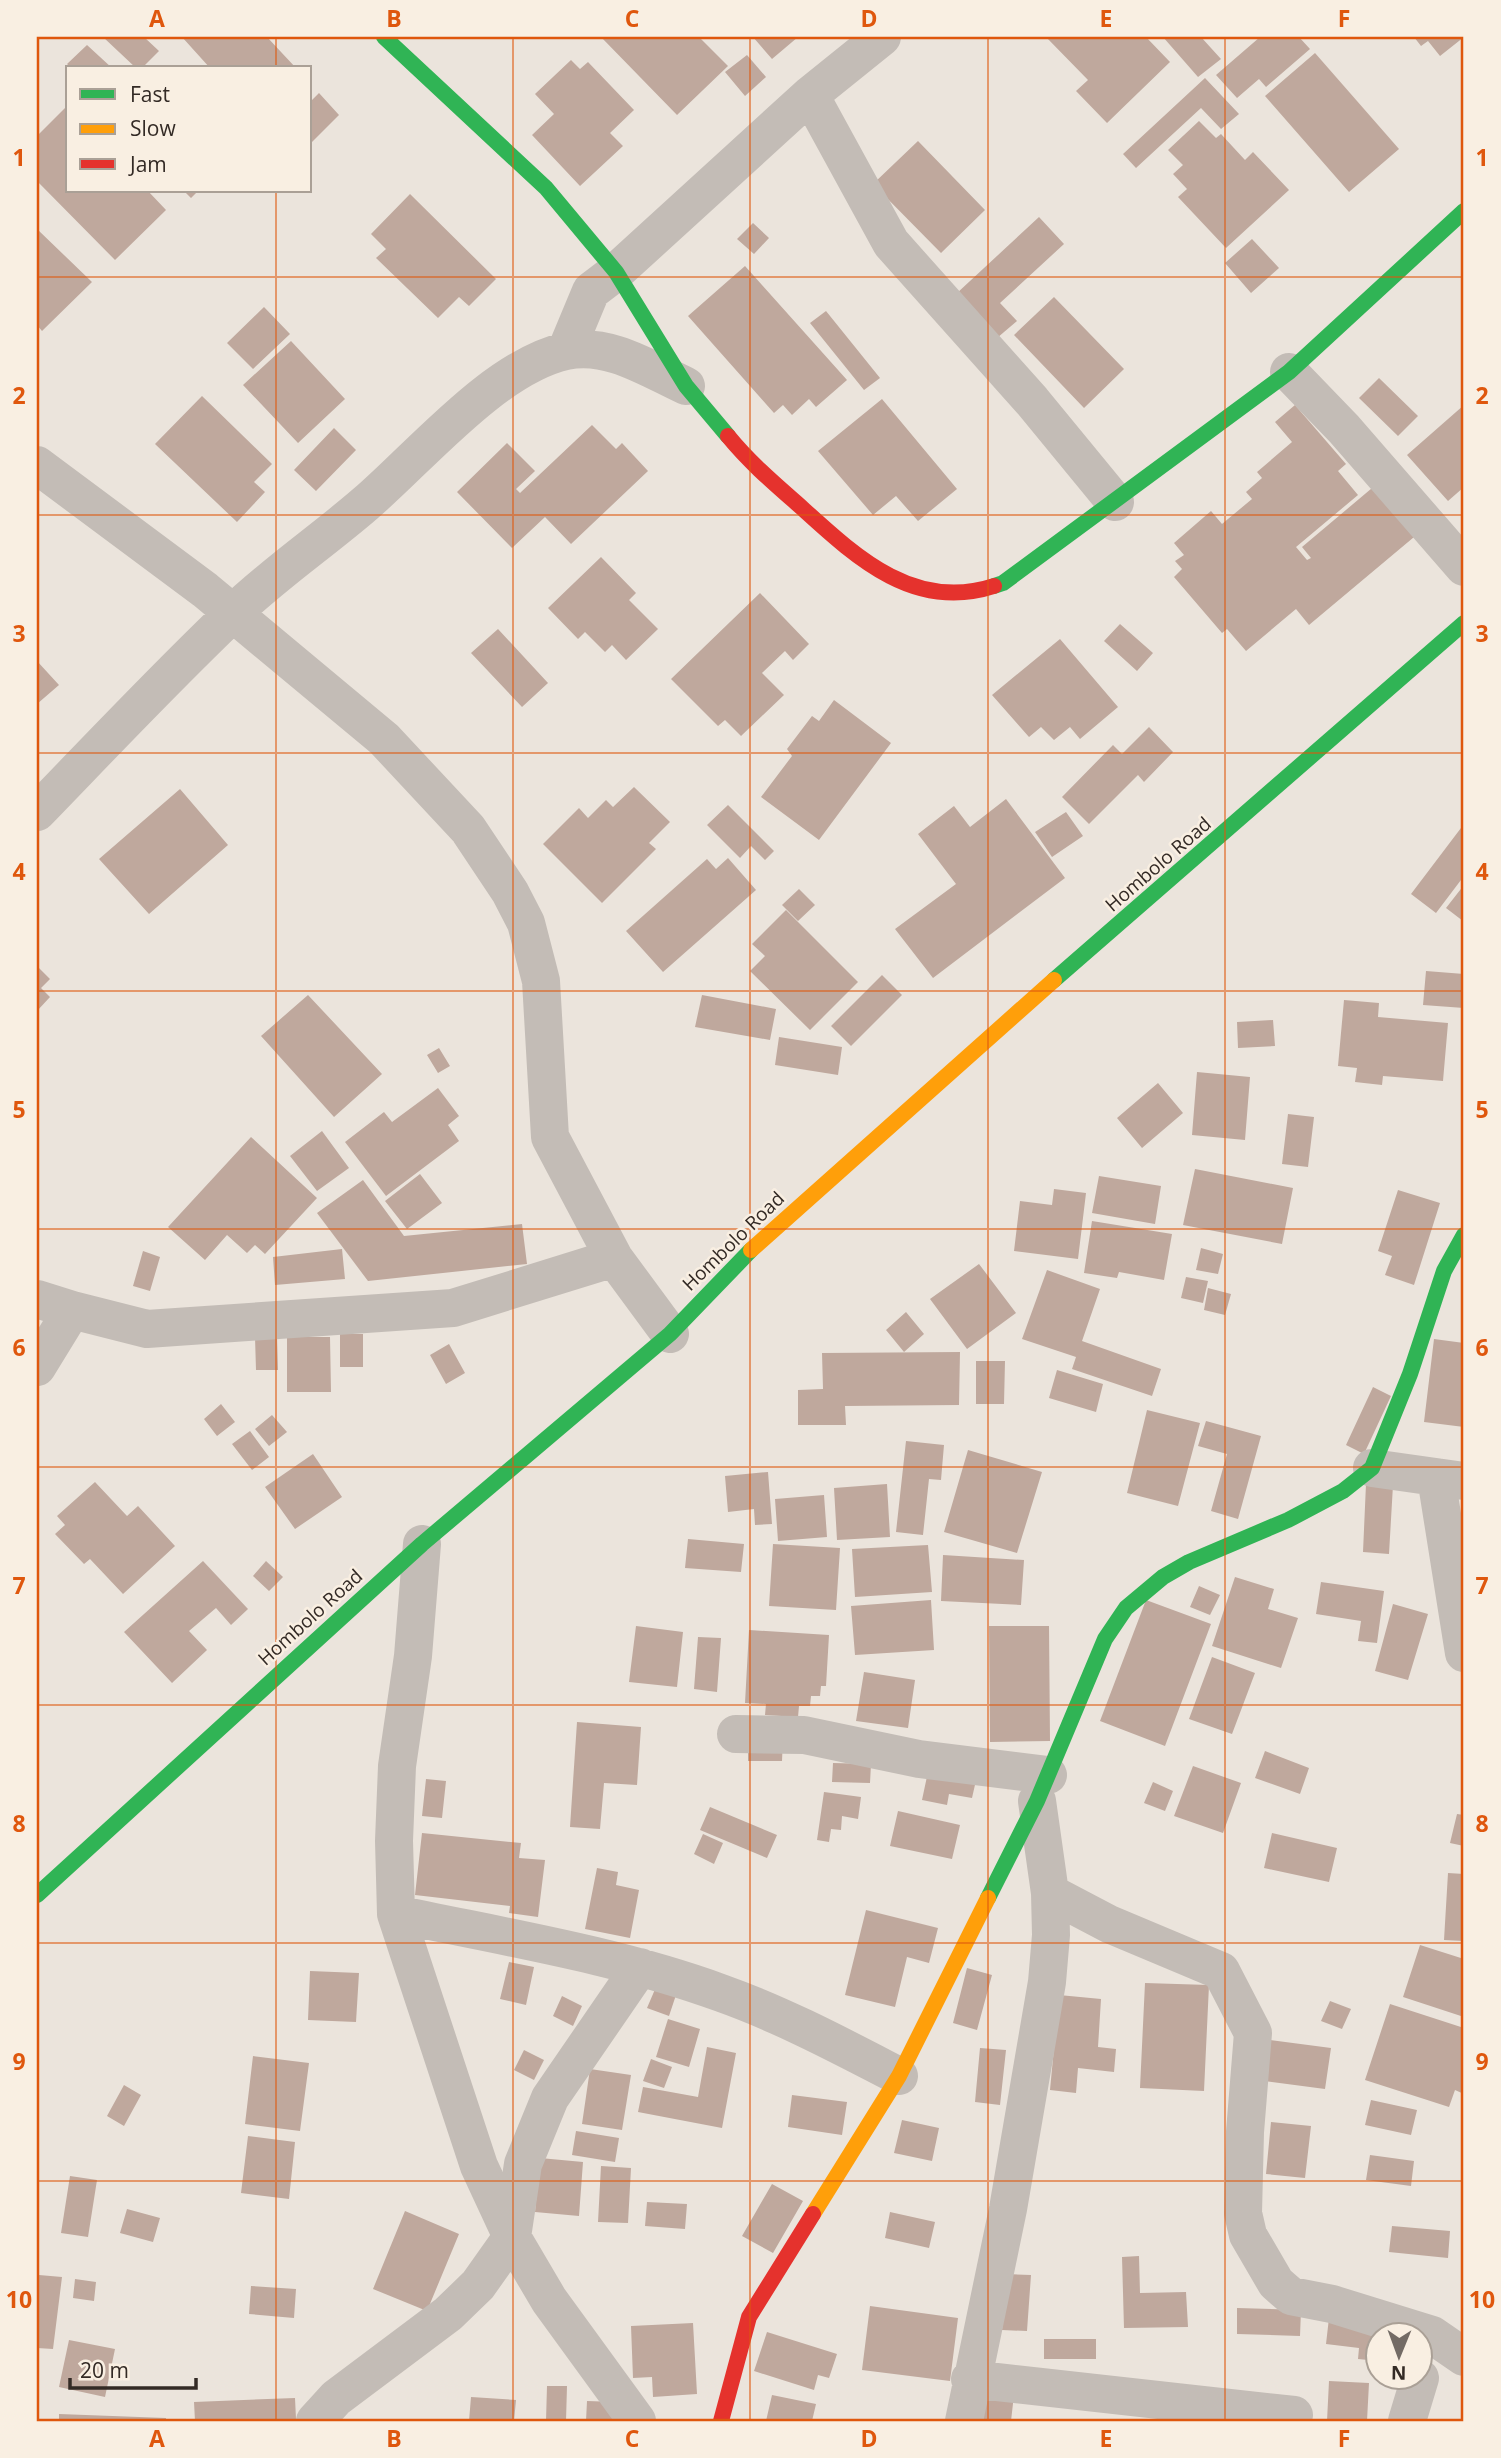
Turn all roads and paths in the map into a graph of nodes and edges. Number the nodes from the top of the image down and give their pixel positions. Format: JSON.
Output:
{"nodes":[{"id":1,"x":384,"y":37,"type":"edge"},
{"id":2,"x":882,"y":37,"type":"edge"},
{"id":3,"x":810,"y":95,"type":"junction"},
{"id":4,"x":1464,"y":211,"type":"edge"},
{"id":5,"x":616,"y":272,"type":"junction"},
{"id":6,"x":566,"y":351,"type":"junction"},
{"id":7,"x":1289,"y":372,"type":"junction"},
{"id":8,"x":686,"y":386,"type":"junction"},
{"id":9,"x":37,"y":465,"type":"edge"},
{"id":10,"x":1115,"y":502,"type":"junction"},
{"id":11,"x":1464,"y":567,"type":"edge"},
{"id":12,"x":232,"y":614,"type":"junction"},
{"id":13,"x":1463,"y":626,"type":"edge"},
{"id":14,"x":37,"y":812,"type":"edge"},
{"id":15,"x":1464,"y":1235,"type":"edge"},
{"id":16,"x":614,"y":1258,"type":"junction"},
{"id":17,"x":54,"y":1305,"type":"edge"},
{"id":18,"x":670,"y":1334,"type":"junction"},
{"id":19,"x":37,"y":1367,"type":"edge"},
{"id":20,"x":1372,"y":1468,"type":"junction"},
{"id":21,"x":1450,"y":1479,"type":"edge"},
{"id":22,"x":422,"y":1544,"type":"junction"},
{"id":23,"x":1464,"y":1653,"type":"edge"},
{"id":24,"x":736,"y":1734,"type":"dead end"},
{"id":25,"x":1042,"y":1788,"type":"junction"},
{"id":26,"x":1050,"y":1893,"type":"junction"},
{"id":27,"x":37,"y":1895,"type":"edge"},
{"id":28,"x":396,"y":1913,"type":"junction"},
{"id":29,"x":640,"y":1968,"type":"junction"},
{"id":30,"x":899,"y":2076,"type":"junction"},
{"id":31,"x":512,"y":2237,"type":"junction"},
{"id":32,"x":1390,"y":2322,"type":"edge"},
{"id":33,"x":1434,"y":2336,"type":"edge"},
{"id":34,"x":1464,"y":2357,"type":"edge"},
{"id":35,"x":970,"y":2379,"type":"junction"},
{"id":36,"x":1415,"y":2392,"type":"edge"},
{"id":37,"x":1294,"y":2415,"type":"dead end"},
{"id":38,"x":315,"y":2421,"type":"edge"},
{"id":39,"x":637,"y":2421,"type":"edge"},
{"id":40,"x":721,"y":2421,"type":"edge"},
{"id":41,"x":964,"y":2421,"type":"edge"},
{"id":42,"x":1407,"y":2421,"type":"edge"}],
"edges":[{"from":1,"to":5,"type":"street"},
{"from":2,"to":3,"type":"street"},
{"from":3,"to":5,"type":"street"},
{"from":3,"to":10,"type":"street"},
{"from":4,"to":7,"type":"street"},
{"from":5,"to":6,"type":"street"},
{"from":5,"to":8,"type":"street"},
{"from":6,"to":8,"type":"street"},
{"from":6,"to":12,"type":"street"},
{"from":7,"to":10,"type":"street"},
{"from":7,"to":11,"type":"street"},
{"from":8,"to":10,"type":"street"},
{"from":9,"to":12,"type":"street"},
{"from":12,"to":14,"type":"street"},
{"from":12,"to":16,"type":"street"},
{"from":13,"to":18,"type":"street","name":"Hombolo Road"},
{"from":15,"to":20,"type":"street"},
{"from":16,"to":17,"type":"street"},
{"from":16,"to":18,"type":"street"},
{"from":17,"to":19,"type":"street"},
{"from":18,"to":22,"type":"street","name":"Hombolo Road"},
{"from":20,"to":21,"type":"street"},
{"from":20,"to":25,"type":"street"},
{"from":21,"to":23,"type":"street"},
{"from":22,"to":27,"type":"street","name":"Hombolo Road"},
{"from":22,"to":28,"type":"street"},
{"from":24,"to":25,"type":"street"},
{"from":25,"to":26,"type":"street"},
{"from":25,"to":30,"type":"street"},
{"from":26,"to":32,"type":"street"},
{"from":26,"to":35,"type":"street"},
{"from":28,"to":29,"type":"street"},
{"from":28,"to":31,"type":"street"},
{"from":29,"to":30,"type":"street"},
{"from":29,"to":31,"type":"street"},
{"from":30,"to":40,"type":"street"},
{"from":31,"to":38,"type":"street"},
{"from":31,"to":39,"type":"street"},
{"from":33,"to":34,"type":"street"},
{"from":35,"to":37,"type":"street"},
{"from":35,"to":41,"type":"street"},
{"from":36,"to":42,"type":"street"}]}
